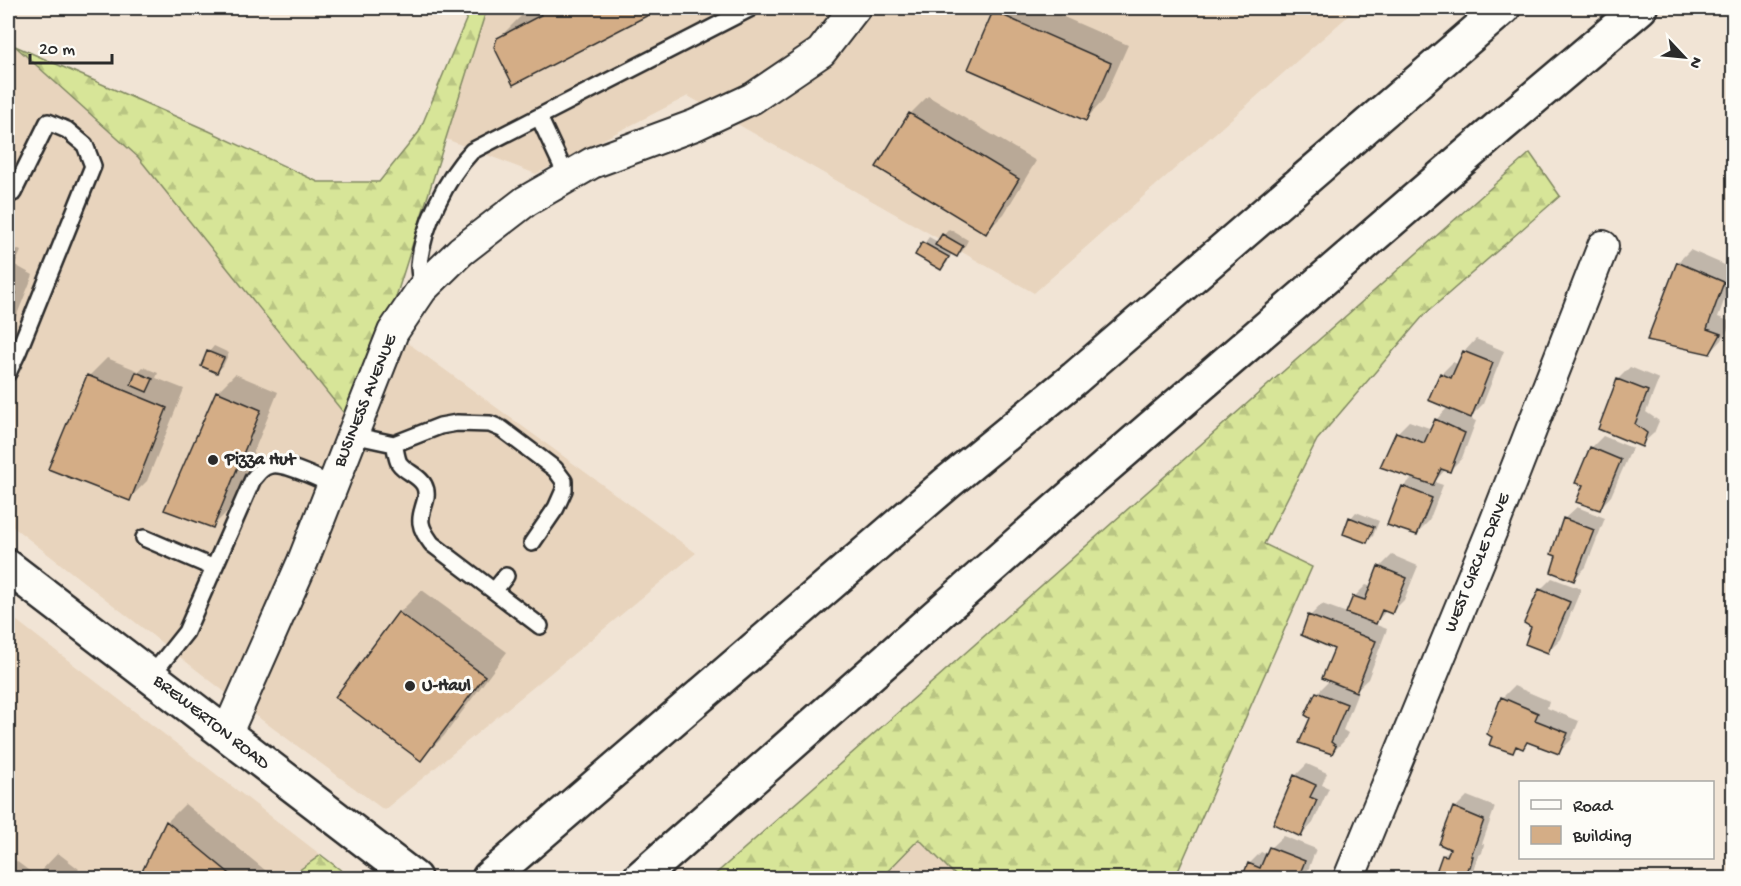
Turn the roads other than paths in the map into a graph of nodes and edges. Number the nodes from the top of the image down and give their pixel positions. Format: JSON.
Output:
{"nodes":[{"id":1,"x":752,"y":8,"type":"edge"},
{"id":2,"x":1503,"y":8,"type":"edge"},
{"id":3,"x":1640,"y":8,"type":"edge"},
{"id":4,"x":847,"y":10,"type":"edge"},
{"id":5,"x":539,"y":117,"type":"junction"},
{"id":6,"x":567,"y":177,"type":"junction"},
{"id":7,"x":13,"y":193,"type":"dead end"},
{"id":8,"x":1603,"y":246,"type":"dead end"},
{"id":9,"x":422,"y":290,"type":"junction"},
{"id":10,"x":8,"y":373,"type":"edge"},
{"id":11,"x":352,"y":435,"type":"junction"},
{"id":12,"x":394,"y":444,"type":"junction"},
{"id":13,"x":333,"y":486,"type":"junction"},
{"id":14,"x":144,"y":538,"type":"dead end"},
{"id":15,"x":532,"y":543,"type":"dead end"},
{"id":16,"x":8,"y":567,"type":"edge"},
{"id":17,"x":214,"y":568,"type":"junction"},
{"id":18,"x":506,"y":576,"type":"dead end"},
{"id":19,"x":494,"y":591,"type":"junction"},
{"id":20,"x":540,"y":626,"type":"dead end"},
{"id":21,"x":151,"y":676,"type":"junction"},
{"id":22,"x":226,"y":735,"type":"junction"},
{"id":23,"x":495,"y":873,"type":"edge"},
{"id":24,"x":414,"y":879,"type":"edge"},
{"id":25,"x":640,"y":879,"type":"edge"},
{"id":26,"x":1349,"y":879,"type":"edge"}],
"edges":[{"from":1,"to":5,"type":"lane"},
{"from":2,"to":23,"type":"main road"},
{"from":3,"to":25,"type":"main road"},
{"from":4,"to":6,"type":"street","name":"BUSINESS AVENUE"},
{"from":5,"to":6,"type":"lane"},
{"from":5,"to":9,"type":"lane"},
{"from":6,"to":9,"type":"street","name":"BUSINESS AVENUE"},
{"from":7,"to":10,"type":"lane"},
{"from":8,"to":26,"type":"street","name":"WEST CIRCLE DRIVE"},
{"from":9,"to":11,"type":"street","name":"BUSINESS AVENUE"},
{"from":11,"to":12,"type":"lane"},
{"from":11,"to":13,"type":"street","name":"BUSINESS AVENUE"},
{"from":12,"to":15,"type":"lane"},
{"from":12,"to":19,"type":"lane"},
{"from":13,"to":17,"type":"lane"},
{"from":13,"to":22,"type":"street","name":"BUSINESS AVENUE"},
{"from":14,"to":17,"type":"lane"},
{"from":16,"to":21,"type":"main road","name":"BREWERTON ROAD"},
{"from":17,"to":21,"type":"lane"},
{"from":18,"to":19,"type":"lane"},
{"from":19,"to":20,"type":"lane"},
{"from":21,"to":22,"type":"main road","name":"BREWERTON ROAD"},
{"from":22,"to":24,"type":"main road","name":"BREWERTON ROAD"}]}
